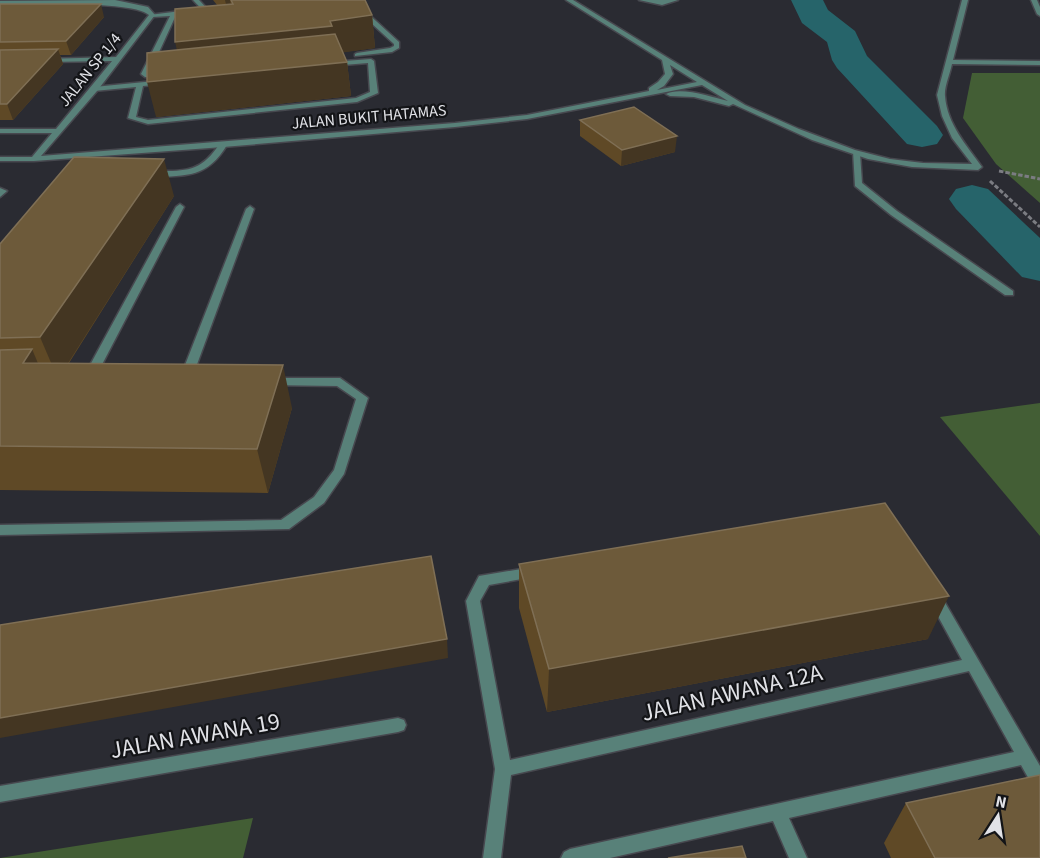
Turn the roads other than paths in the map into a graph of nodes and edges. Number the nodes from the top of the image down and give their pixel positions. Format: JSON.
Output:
{"nodes":[{"id":1,"x":196,"y":0,"type":"edge"},
{"id":2,"x":349,"y":0,"type":"edge"},
{"id":3,"x":568,"y":0,"type":"edge"},
{"id":4,"x":642,"y":0,"type":"edge"},
{"id":5,"x":675,"y":0,"type":"edge"},
{"id":6,"x":965,"y":0,"type":"edge"},
{"id":7,"x":1034,"y":0,"type":"edge"},
{"id":8,"x":0,"y":3,"type":"edge"},
{"id":9,"x":358,"y":9,"type":"junction"},
{"id":10,"x":348,"y":10,"type":"edge"},
{"id":11,"x":206,"y":11,"type":"junction"},
{"id":12,"x":195,"y":12,"type":"edge"},
{"id":13,"x":185,"y":13,"type":"edge"},
{"id":14,"x":174,"y":14,"type":"junction"},
{"id":15,"x":1040,"y":14,"type":"edge"},
{"id":16,"x":152,"y":15,"type":"junction"},
{"id":17,"x":220,"y":27,"type":"edge"},
{"id":18,"x":175,"y":33,"type":"edge"},
{"id":19,"x":164,"y":35,"type":"junction"},
{"id":20,"x":663,"y":57,"type":"junction"},
{"id":21,"x":326,"y":58,"type":"edge"},
{"id":22,"x":117,"y":59,"type":"junction"},
{"id":23,"x":32,"y":60,"type":"edge"},
{"id":24,"x":950,"y":62,"type":"junction"},
{"id":25,"x":1040,"y":63,"type":"edge"},
{"id":26,"x":318,"y":66,"type":"edge"},
{"id":27,"x":164,"y":75,"type":"edge"},
{"id":28,"x":175,"y":81,"type":"edge"},
{"id":29,"x":703,"y":83,"type":"junction"},
{"id":30,"x":140,"y":84,"type":"junction"},
{"id":31,"x":94,"y":89,"type":"junction"},
{"id":32,"x":645,"y":94,"type":"junction"},
{"id":33,"x":742,"y":107,"type":"junction"},
{"id":34,"x":0,"y":131,"type":"edge"},
{"id":35,"x":58,"y":132,"type":"junction"},
{"id":36,"x":223,"y":145,"type":"junction"},
{"id":37,"x":856,"y":153,"type":"junction"},
{"id":38,"x":0,"y":159,"type":"edge"},
{"id":39,"x":34,"y":159,"type":"junction"},
{"id":40,"x":139,"y":174,"type":"edge"},
{"id":41,"x":180,"y":207,"type":"dead end"},
{"id":42,"x":250,"y":209,"type":"dead end"},
{"id":43,"x":1010,"y":293,"type":"dead end"},
{"id":44,"x":184,"y":382,"type":"edge"},
{"id":45,"x":262,"y":382,"type":"edge"},
{"id":46,"x":86,"y":385,"type":"edge"},
{"id":47,"x":0,"y":530,"type":"edge"},
{"id":48,"x":542,"y":570,"type":"edge"},
{"id":49,"x":928,"y":586,"type":"edge"},
{"id":50,"x":972,"y":664,"type":"junction"},
{"id":51,"x":398,"y":725,"type":"dead end"},
{"id":52,"x":1024,"y":757,"type":"junction"},
{"id":53,"x":503,"y":769,"type":"junction"},
{"id":54,"x":1040,"y":782,"type":"edge"},
{"id":55,"x":0,"y":794,"type":"edge"},
{"id":56,"x":778,"y":813,"type":"junction"},
{"id":57,"x":492,"y":858,"type":"edge"},
{"id":58,"x":570,"y":858,"type":"edge"},
{"id":59,"x":798,"y":858,"type":"edge"}],
"edges":[{"from":1,"to":11,"type":"street"},
{"from":2,"to":9,"type":"street"},
{"from":3,"to":20,"type":"street"},
{"from":4,"to":5,"type":"street"},
{"from":6,"to":24,"type":"street"},
{"from":7,"to":15,"type":"street"},
{"from":8,"to":16,"type":"street"},
{"from":9,"to":10,"type":"street"},
{"from":9,"to":21,"type":"street"},
{"from":11,"to":12,"type":"street"},
{"from":11,"to":17,"type":"street"},
{"from":13,"to":14,"type":"street"},
{"from":14,"to":16,"type":"street"},
{"from":14,"to":19,"type":"street"},
{"from":16,"to":22,"type":"street","name":"JALAN SP 1/4"},
{"from":18,"to":19,"type":"street"},
{"from":19,"to":27,"type":"street"},
{"from":20,"to":29,"type":"street"},
{"from":20,"to":32,"type":"street"},
{"from":22,"to":23,"type":"street"},
{"from":22,"to":31,"type":"street","name":"JALAN SP 1/4"},
{"from":24,"to":25,"type":"street"},
{"from":24,"to":37,"type":"street"},
{"from":26,"to":30,"type":"street"},
{"from":28,"to":30,"type":"street"},
{"from":29,"to":32,"type":"street","name":"JALAN BUKIT HATAMAS"},
{"from":29,"to":33,"type":"street"},
{"from":30,"to":31,"type":"street"},
{"from":31,"to":35,"type":"street","name":"JALAN SP 1/4"},
{"from":32,"to":33,"type":"street"},
{"from":32,"to":36,"type":"street","name":"JALAN BUKIT HATAMAS"},
{"from":33,"to":37,"type":"street"},
{"from":34,"to":35,"type":"street"},
{"from":35,"to":39,"type":"street","name":"JALAN SP 1/4"},
{"from":36,"to":39,"type":"street","name":"JALAN BUKIT HATAMAS"},
{"from":36,"to":40,"type":"street"},
{"from":37,"to":43,"type":"street"},
{"from":38,"to":39,"type":"street","name":"JALAN BUKIT HATAMAS"},
{"from":41,"to":46,"type":"street"},
{"from":42,"to":44,"type":"street"},
{"from":45,"to":47,"type":"street"},
{"from":48,"to":53,"type":"street"},
{"from":49,"to":50,"type":"street"},
{"from":50,"to":52,"type":"street"},
{"from":50,"to":53,"type":"street","name":"JALAN AWANA 12A"},
{"from":51,"to":55,"type":"street","name":"JALAN AWANA 19"},
{"from":52,"to":54,"type":"street"},
{"from":52,"to":56,"type":"street"},
{"from":53,"to":57,"type":"street"},
{"from":56,"to":58,"type":"street"},
{"from":56,"to":59,"type":"street"}]}
